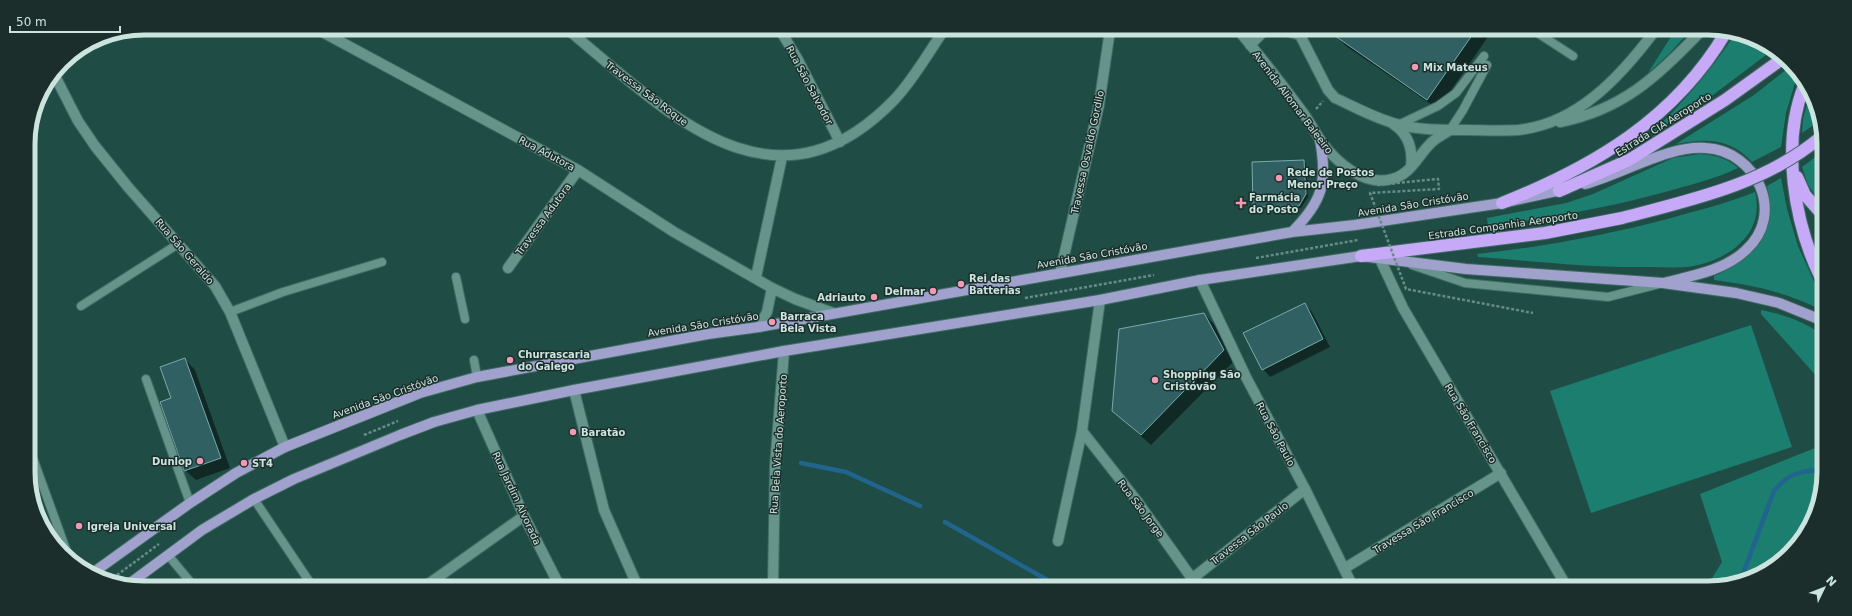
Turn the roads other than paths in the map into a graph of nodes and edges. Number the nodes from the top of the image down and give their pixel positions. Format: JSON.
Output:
{"nodes":[{"id":1,"x":328,"y":35,"type":"edge"},
{"id":2,"x":574,"y":35,"type":"edge"},
{"id":3,"x":783,"y":35,"type":"edge"},
{"id":4,"x":940,"y":35,"type":"edge"},
{"id":5,"x":1109,"y":35,"type":"edge"},
{"id":6,"x":1242,"y":35,"type":"edge"},
{"id":7,"x":1260,"y":35,"type":"edge"},
{"id":8,"x":1300,"y":35,"type":"edge"},
{"id":9,"x":1541,"y":35,"type":"edge"},
{"id":10,"x":1652,"y":35,"type":"edge"},
{"id":11,"x":1697,"y":35,"type":"edge"},
{"id":12,"x":1723,"y":36,"type":"edge"},
{"id":13,"x":1250,"y":45,"type":"junction"},
{"id":14,"x":1484,"y":56,"type":"dead end"},
{"id":15,"x":1573,"y":56,"type":"dead end"},
{"id":16,"x":1780,"y":62,"type":"edge"},
{"id":17,"x":1487,"y":66,"type":"dead end"},
{"id":18,"x":57,"y":79,"type":"edge"},
{"id":19,"x":1803,"y":90,"type":"edge"},
{"id":20,"x":1395,"y":124,"type":"junction"},
{"id":21,"x":1533,"y":127,"type":"junction"},
{"id":22,"x":1450,"y":130,"type":"junction"},
{"id":23,"x":1320,"y":140,"type":"junction"},
{"id":24,"x":1817,"y":140,"type":"edge"},
{"id":25,"x":840,"y":142,"type":"junction"},
{"id":26,"x":782,"y":157,"type":"junction"},
{"id":27,"x":1792,"y":160,"type":"junction"},
{"id":28,"x":1411,"y":167,"type":"junction"},
{"id":29,"x":578,"y":170,"type":"junction"},
{"id":30,"x":1559,"y":191,"type":"junction"},
{"id":31,"x":1502,"y":203,"type":"junction"},
{"id":32,"x":1817,"y":208,"type":"edge"},
{"id":33,"x":1799,"y":210,"type":"junction"},
{"id":34,"x":1292,"y":232,"type":"junction"},
{"id":35,"x":178,"y":244,"type":"junction"},
{"id":36,"x":1817,"y":249,"type":"edge"},
{"id":37,"x":1361,"y":256,"type":"junction"},
{"id":38,"x":1379,"y":257,"type":"junction"},
{"id":39,"x":1398,"y":260,"type":"junction"},
{"id":40,"x":382,"y":262,"type":"dead end"},
{"id":41,"x":508,"y":268,"type":"dead end"},
{"id":42,"x":1817,"y":268,"type":"edge"},
{"id":43,"x":1060,"y":273,"type":"junction"},
{"id":44,"x":456,"y":277,"type":"dead end"},
{"id":45,"x":756,"y":277,"type":"junction"},
{"id":46,"x":1200,"y":280,"type":"junction"},
{"id":47,"x":1663,"y":284,"type":"junction"},
{"id":48,"x":772,"y":288,"type":"junction"},
{"id":49,"x":1100,"y":300,"type":"junction"},
{"id":50,"x":81,"y":306,"type":"dead end"},
{"id":51,"x":230,"y":312,"type":"junction"},
{"id":52,"x":833,"y":313,"type":"junction"},
{"id":53,"x":1817,"y":318,"type":"edge"},
{"id":54,"x":465,"y":319,"type":"dead end"},
{"id":55,"x":759,"y":327,"type":"junction"},
{"id":56,"x":784,"y":351,"type":"junction"},
{"id":57,"x":474,"y":360,"type":"dead end"},
{"id":58,"x":477,"y":377,"type":"junction"},
{"id":59,"x":146,"y":379,"type":"dead end"},
{"id":60,"x":574,"y":390,"type":"junction"},
{"id":61,"x":477,"y":410,"type":"junction"},
{"id":62,"x":1082,"y":431,"type":"junction"},
{"id":63,"x":285,"y":447,"type":"junction"},
{"id":64,"x":35,"y":464,"type":"edge"},
{"id":65,"x":1501,"y":473,"type":"junction"},
{"id":66,"x":1305,"y":489,"type":"junction"},
{"id":67,"x":254,"y":499,"type":"junction"},
{"id":68,"x":190,"y":503,"type":"junction"},
{"id":69,"x":524,"y":516,"type":"junction"},
{"id":70,"x":1058,"y":541,"type":"dead end"},
{"id":71,"x":65,"y":546,"type":"edge"},
{"id":72,"x":168,"y":555,"type":"junction"},
{"id":73,"x":1345,"y":568,"type":"junction"},
{"id":74,"x":97,"y":570,"type":"edge"},
{"id":75,"x":134,"y":580,"type":"edge"},
{"id":76,"x":190,"y":581,"type":"edge"},
{"id":77,"x":309,"y":581,"type":"edge"},
{"id":78,"x":433,"y":581,"type":"edge"},
{"id":79,"x":557,"y":581,"type":"edge"},
{"id":80,"x":635,"y":581,"type":"edge"},
{"id":81,"x":773,"y":581,"type":"edge"},
{"id":82,"x":1195,"y":581,"type":"edge"},
{"id":83,"x":1197,"y":581,"type":"edge"},
{"id":84,"x":1350,"y":581,"type":"edge"},
{"id":85,"x":1561,"y":581,"type":"edge"}],
"edges":[{"from":1,"to":29,"type":"street","name":"Rua Adutora"},
{"from":2,"to":26,"type":"street","name":"Travessa São Roque"},
{"from":3,"to":25,"type":"street","name":"Rua São Salvador"},
{"from":4,"to":25,"type":"street","name":"Travessa São Roque"},
{"from":5,"to":43,"type":"street","name":"Travessa Osvaldo Gordilo"},
{"from":6,"to":13,"type":"street","name":"Avenida Aliomar Baleeiro"},
{"from":7,"to":13,"type":"street"},
{"from":8,"to":20,"type":"street"},
{"from":9,"to":15,"type":"lane"},
{"from":10,"to":21,"type":"street"},
{"from":11,"to":21,"type":"street"},
{"from":12,"to":31,"type":"highway"},
{"from":13,"to":23,"type":"street","name":"Avenida Aliomar Baleeiro"},
{"from":14,"to":20,"type":"lane"},
{"from":16,"to":30,"type":"highway","name":"Estrada CIA Aeroporto"},
{"from":17,"to":22,"type":"lane"},
{"from":18,"to":35,"type":"street","name":"Rua São Geraldo"},
{"from":19,"to":27,"type":"highway"},
{"from":20,"to":22,"type":"street"},
{"from":20,"to":28,"type":"street"},
{"from":21,"to":22,"type":"street"},
{"from":22,"to":28,"type":"street","name":"Avenida Aliomar Baleeiro"},
{"from":23,"to":28,"type":"street","name":"Avenida Aliomar Baleeiro"},
{"from":23,"to":34,"type":"main road"},
{"from":24,"to":37,"type":"highway","name":"Estrada Companhia Aeroporto","bridge":true},
{"from":25,"to":26,"type":"street","name":"Travessa São Roque"},
{"from":26,"to":45,"type":"street"},
{"from":27,"to":32,"type":"highway"},
{"from":27,"to":33,"type":"highway"},
{"from":29,"to":41,"type":"street","name":"Travessa Adutora"},
{"from":29,"to":45,"type":"street","name":"Rua Adutora"},
{"from":30,"to":31,"type":"main road","name":"Estrada CIA Aeroporto"},
{"from":30,"to":47,"type":"main road"},
{"from":31,"to":34,"type":"main road","name":"Avenida São Cristóvão"},
{"from":33,"to":36,"type":"highway"},
{"from":33,"to":42,"type":"highway"},
{"from":34,"to":43,"type":"main road","name":"Avenida São Cristóvão"},
{"from":35,"to":50,"type":"lane"},
{"from":35,"to":51,"type":"street","name":"Rua São Geraldo"},
{"from":37,"to":38,"type":"main road"},
{"from":37,"to":46,"type":"main road"},
{"from":38,"to":39,"type":"main road"},
{"from":38,"to":65,"type":"street","name":"Rua São Francisco"},
{"from":39,"to":47,"type":"main road"},
{"from":39,"to":47,"type":"lane"},
{"from":40,"to":51,"type":"lane"},
{"from":43,"to":52,"type":"main road","name":"Avenida São Cristóvão"},
{"from":44,"to":54,"type":"lane"},
{"from":45,"to":48,"type":"street","name":"Rua Adutora"},
{"from":46,"to":49,"type":"main road"},
{"from":46,"to":66,"type":"street","name":"Rua São Paulo"},
{"from":47,"to":53,"type":"main road"},
{"from":48,"to":52,"type":"street","name":"Rua Adutora"},
{"from":48,"to":55,"type":"street"},
{"from":49,"to":56,"type":"main road"},
{"from":49,"to":62,"type":"street"},
{"from":51,"to":63,"type":"street","name":"Rua São Geraldo"},
{"from":52,"to":55,"type":"main road","name":"Avenida São Cristóvão"},
{"from":55,"to":58,"type":"main road","name":"Avenida São Cristóvão"},
{"from":56,"to":60,"type":"main road"},
{"from":56,"to":81,"type":"street","name":"Rua Bela Vista do Aeroporto"},
{"from":57,"to":58,"type":"lane"},
{"from":58,"to":63,"type":"main road","name":"Avenida São Cristóvão"},
{"from":59,"to":68,"type":"lane"},
{"from":60,"to":61,"type":"main road"},
{"from":60,"to":80,"type":"street"},
{"from":61,"to":67,"type":"main road"},
{"from":61,"to":69,"type":"street","name":"Rua Jardim Alvorada"},
{"from":62,"to":70,"type":"street"},
{"from":62,"to":82,"type":"street","name":"Rua São Jorge"},
{"from":63,"to":68,"type":"main road","name":"Avenida São Cristóvão"},
{"from":64,"to":71,"type":"lane"},
{"from":65,"to":73,"type":"street","name":"Travessa São Francisco"},
{"from":65,"to":85,"type":"street","name":"Rua São Francisco"},
{"from":66,"to":73,"type":"street","name":"Rua São Paulo"},
{"from":66,"to":83,"type":"street","name":"Travessa São Paulo"},
{"from":67,"to":72,"type":"main road"},
{"from":67,"to":77,"type":"lane"},
{"from":68,"to":74,"type":"main road","name":"Avenida São Cristóvão"},
{"from":69,"to":78,"type":"street"},
{"from":69,"to":79,"type":"street","name":"Rua Jardim Alvorada"},
{"from":72,"to":75,"type":"main road"},
{"from":72,"to":76,"type":"lane"},
{"from":73,"to":84,"type":"street","name":"Rua São Paulo"}]}
